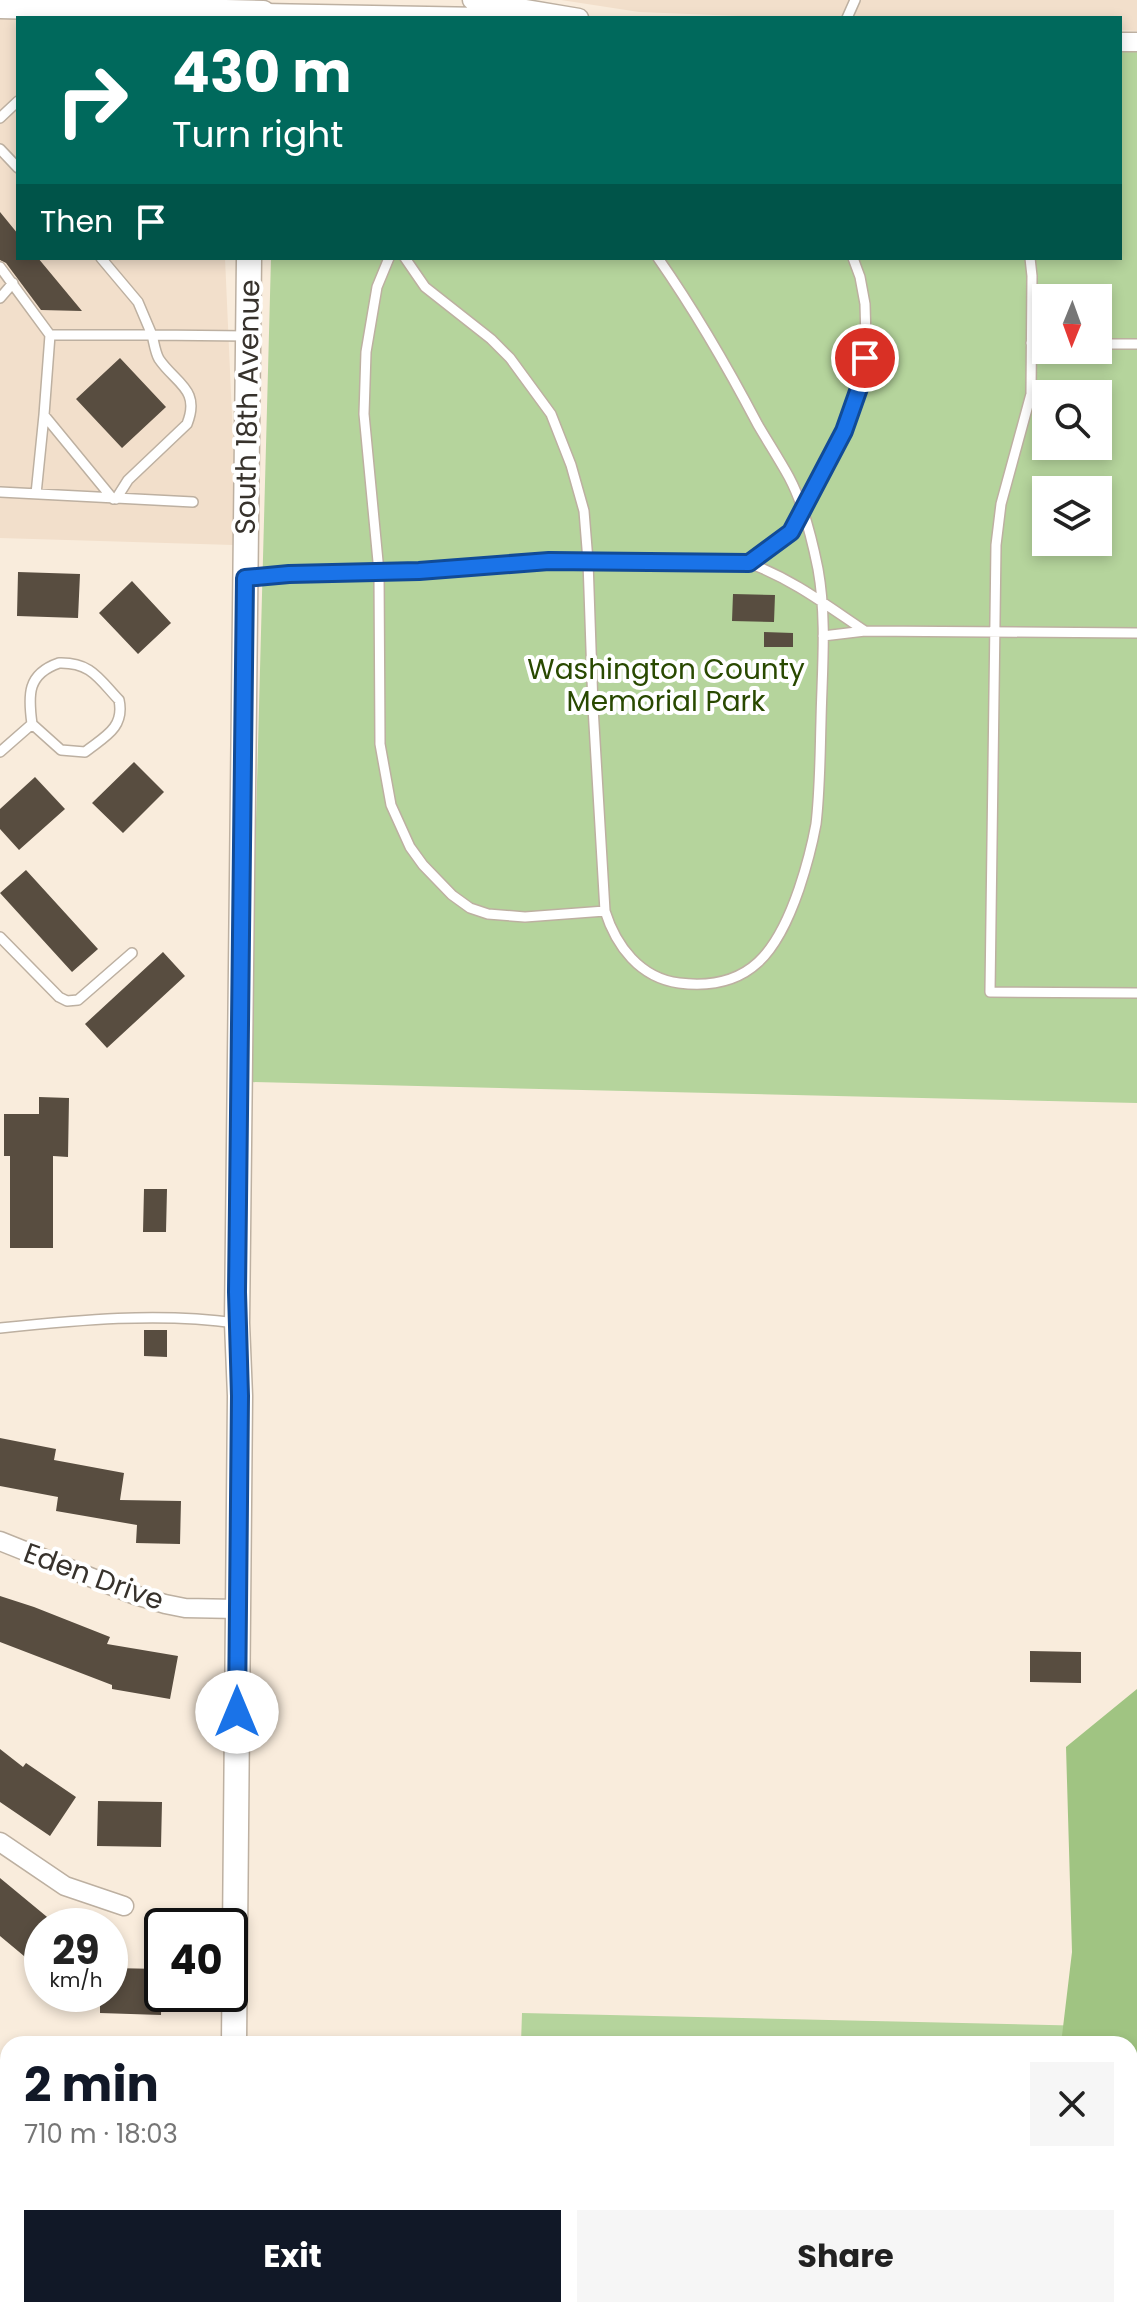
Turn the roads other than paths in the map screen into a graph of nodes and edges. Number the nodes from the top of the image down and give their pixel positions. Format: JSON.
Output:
{"nodes":[{"id":1,"x":472,"y":0,"type":"edge"},
{"id":2,"x":0,"y":6,"type":"edge"},
{"id":3,"x":231,"y":10,"type":"edge"},
{"id":4,"x":264,"y":10,"type":"edge"},
{"id":5,"x":466,"y":16,"type":"edge"},
{"id":6,"x":567,"y":16,"type":"edge"},
{"id":7,"x":16,"y":103,"type":"edge"},
{"id":8,"x":0,"y":118,"type":"edge"},
{"id":9,"x":0,"y":149,"type":"edge"},
{"id":10,"x":16,"y":166,"type":"edge"},
{"id":11,"x":103,"y":260,"type":"edge"},
{"id":12,"x":249,"y":260,"type":"edge"},
{"id":13,"x":388,"y":260,"type":"edge"},
{"id":14,"x":406,"y":260,"type":"edge"},
{"id":15,"x":659,"y":260,"type":"edge"},
{"id":16,"x":854,"y":260,"type":"edge"},
{"id":17,"x":1030,"y":260,"type":"edge"},
{"id":18,"x":0,"y":267,"type":"edge"},
{"id":19,"x":13,"y":283,"type":"junction"},
{"id":20,"x":0,"y":298,"type":"edge"},
{"id":21,"x":50,"y":335,"type":"junction"},
{"id":22,"x":152,"y":335,"type":"junction"},
{"id":23,"x":248,"y":336,"type":"junction"},
{"id":24,"x":1031,"y":343,"type":"joint"},
{"id":25,"x":1112,"y":344,"type":"edge"},
{"id":26,"x":1137,"y":344,"type":"edge"},
{"id":27,"x":44,"y":415,"type":"junction"},
{"id":28,"x":0,"y":492,"type":"edge"},
{"id":29,"x":36,"y":494,"type":"junction"},
{"id":30,"x":114,"y":499,"type":"junction"},
{"id":31,"x":193,"y":502,"type":"dead end"},
{"id":32,"x":803,"y":510,"type":"junction"},
{"id":33,"x":588,"y":561,"type":"junction"},
{"id":34,"x":749,"y":563,"type":"junction"},
{"id":35,"x":379,"y":572,"type":"junction"},
{"id":36,"x":245,"y":578,"type":"junction"},
{"id":37,"x":822,"y":602,"type":"junction"},
{"id":38,"x":865,"y":631,"type":"junction"},
{"id":39,"x":995,"y":632,"type":"junction"},
{"id":40,"x":1137,"y":633,"type":"edge"},
{"id":41,"x":823,"y":636,"type":"junction"},
{"id":42,"x":32,"y":724,"type":"junction"},
{"id":43,"x":0,"y":752,"type":"edge"},
{"id":44,"x":605,"y":911,"type":"junction"},
{"id":45,"x":0,"y":937,"type":"edge"},
{"id":46,"x":132,"y":953,"type":"dead end"},
{"id":47,"x":1137,"y":993,"type":"edge"},
{"id":48,"x":237,"y":1323,"type":"junction"},
{"id":49,"x":0,"y":1328,"type":"edge"},
{"id":50,"x":0,"y":1541,"type":"edge"},
{"id":51,"x":238,"y":1609,"type":"junction"},
{"id":52,"x":0,"y":1842,"type":"edge"},
{"id":53,"x":124,"y":1906,"type":"dead end"},
{"id":54,"x":234,"y":2036,"type":"edge"}],
"edges":[{"from":1,"to":6,"type":"street"},
{"from":2,"to":3,"type":"street"},
{"from":3,"to":4,"type":"street"},
{"from":4,"to":5,"type":"street"},
{"from":7,"to":8,"type":"lane"},
{"from":9,"to":10,"type":"lane"},
{"from":11,"to":22,"type":"lane"},
{"from":12,"to":23,"type":"street","name":"South 18th Avenue"},
{"from":13,"to":35,"type":"lane"},
{"from":14,"to":33,"type":"lane"},
{"from":15,"to":32,"type":"lane"},
{"from":16,"to":32,"type":"lane"},
{"from":17,"to":24,"type":"lane"},
{"from":18,"to":19,"type":"lane"},
{"from":19,"to":20,"type":"lane"},
{"from":19,"to":21,"type":"lane"},
{"from":21,"to":22,"type":"lane"},
{"from":21,"to":27,"type":"lane"},
{"from":22,"to":23,"type":"lane"},
{"from":22,"to":30,"type":"lane"},
{"from":23,"to":36,"type":"street","name":"South 18th Avenue"},
{"from":24,"to":39,"type":"lane"},
{"from":25,"to":26,"type":"lane"},
{"from":27,"to":29,"type":"lane"},
{"from":27,"to":30,"type":"lane"},
{"from":28,"to":29,"type":"lane"},
{"from":29,"to":30,"type":"lane"},
{"from":30,"to":31,"type":"lane"},
{"from":32,"to":34,"type":"lane"},
{"from":32,"to":37,"type":"lane"},
{"from":33,"to":34,"type":"lane"},
{"from":33,"to":35,"type":"lane"},
{"from":33,"to":44,"type":"lane"},
{"from":34,"to":37,"type":"lane"},
{"from":35,"to":36,"type":"lane"},
{"from":35,"to":44,"type":"lane"},
{"from":36,"to":48,"type":"street","name":"South 18th Avenue"},
{"from":37,"to":38,"type":"lane"},
{"from":37,"to":41,"type":"lane"},
{"from":38,"to":39,"type":"lane"},
{"from":38,"to":41,"type":"lane"},
{"from":39,"to":40,"type":"lane"},
{"from":39,"to":47,"type":"lane"},
{"from":41,"to":44,"type":"lane"},
{"from":42,"to":42,"type":"lane"},
{"from":42,"to":43,"type":"lane"},
{"from":45,"to":46,"type":"lane"},
{"from":48,"to":49,"type":"lane"},
{"from":48,"to":51,"type":"street","name":"South 18th Avenue"},
{"from":50,"to":51,"type":"street","name":"Eden Drive"},
{"from":51,"to":54,"type":"street","name":"South 18th Avenue"},
{"from":52,"to":53,"type":"street"}]}
